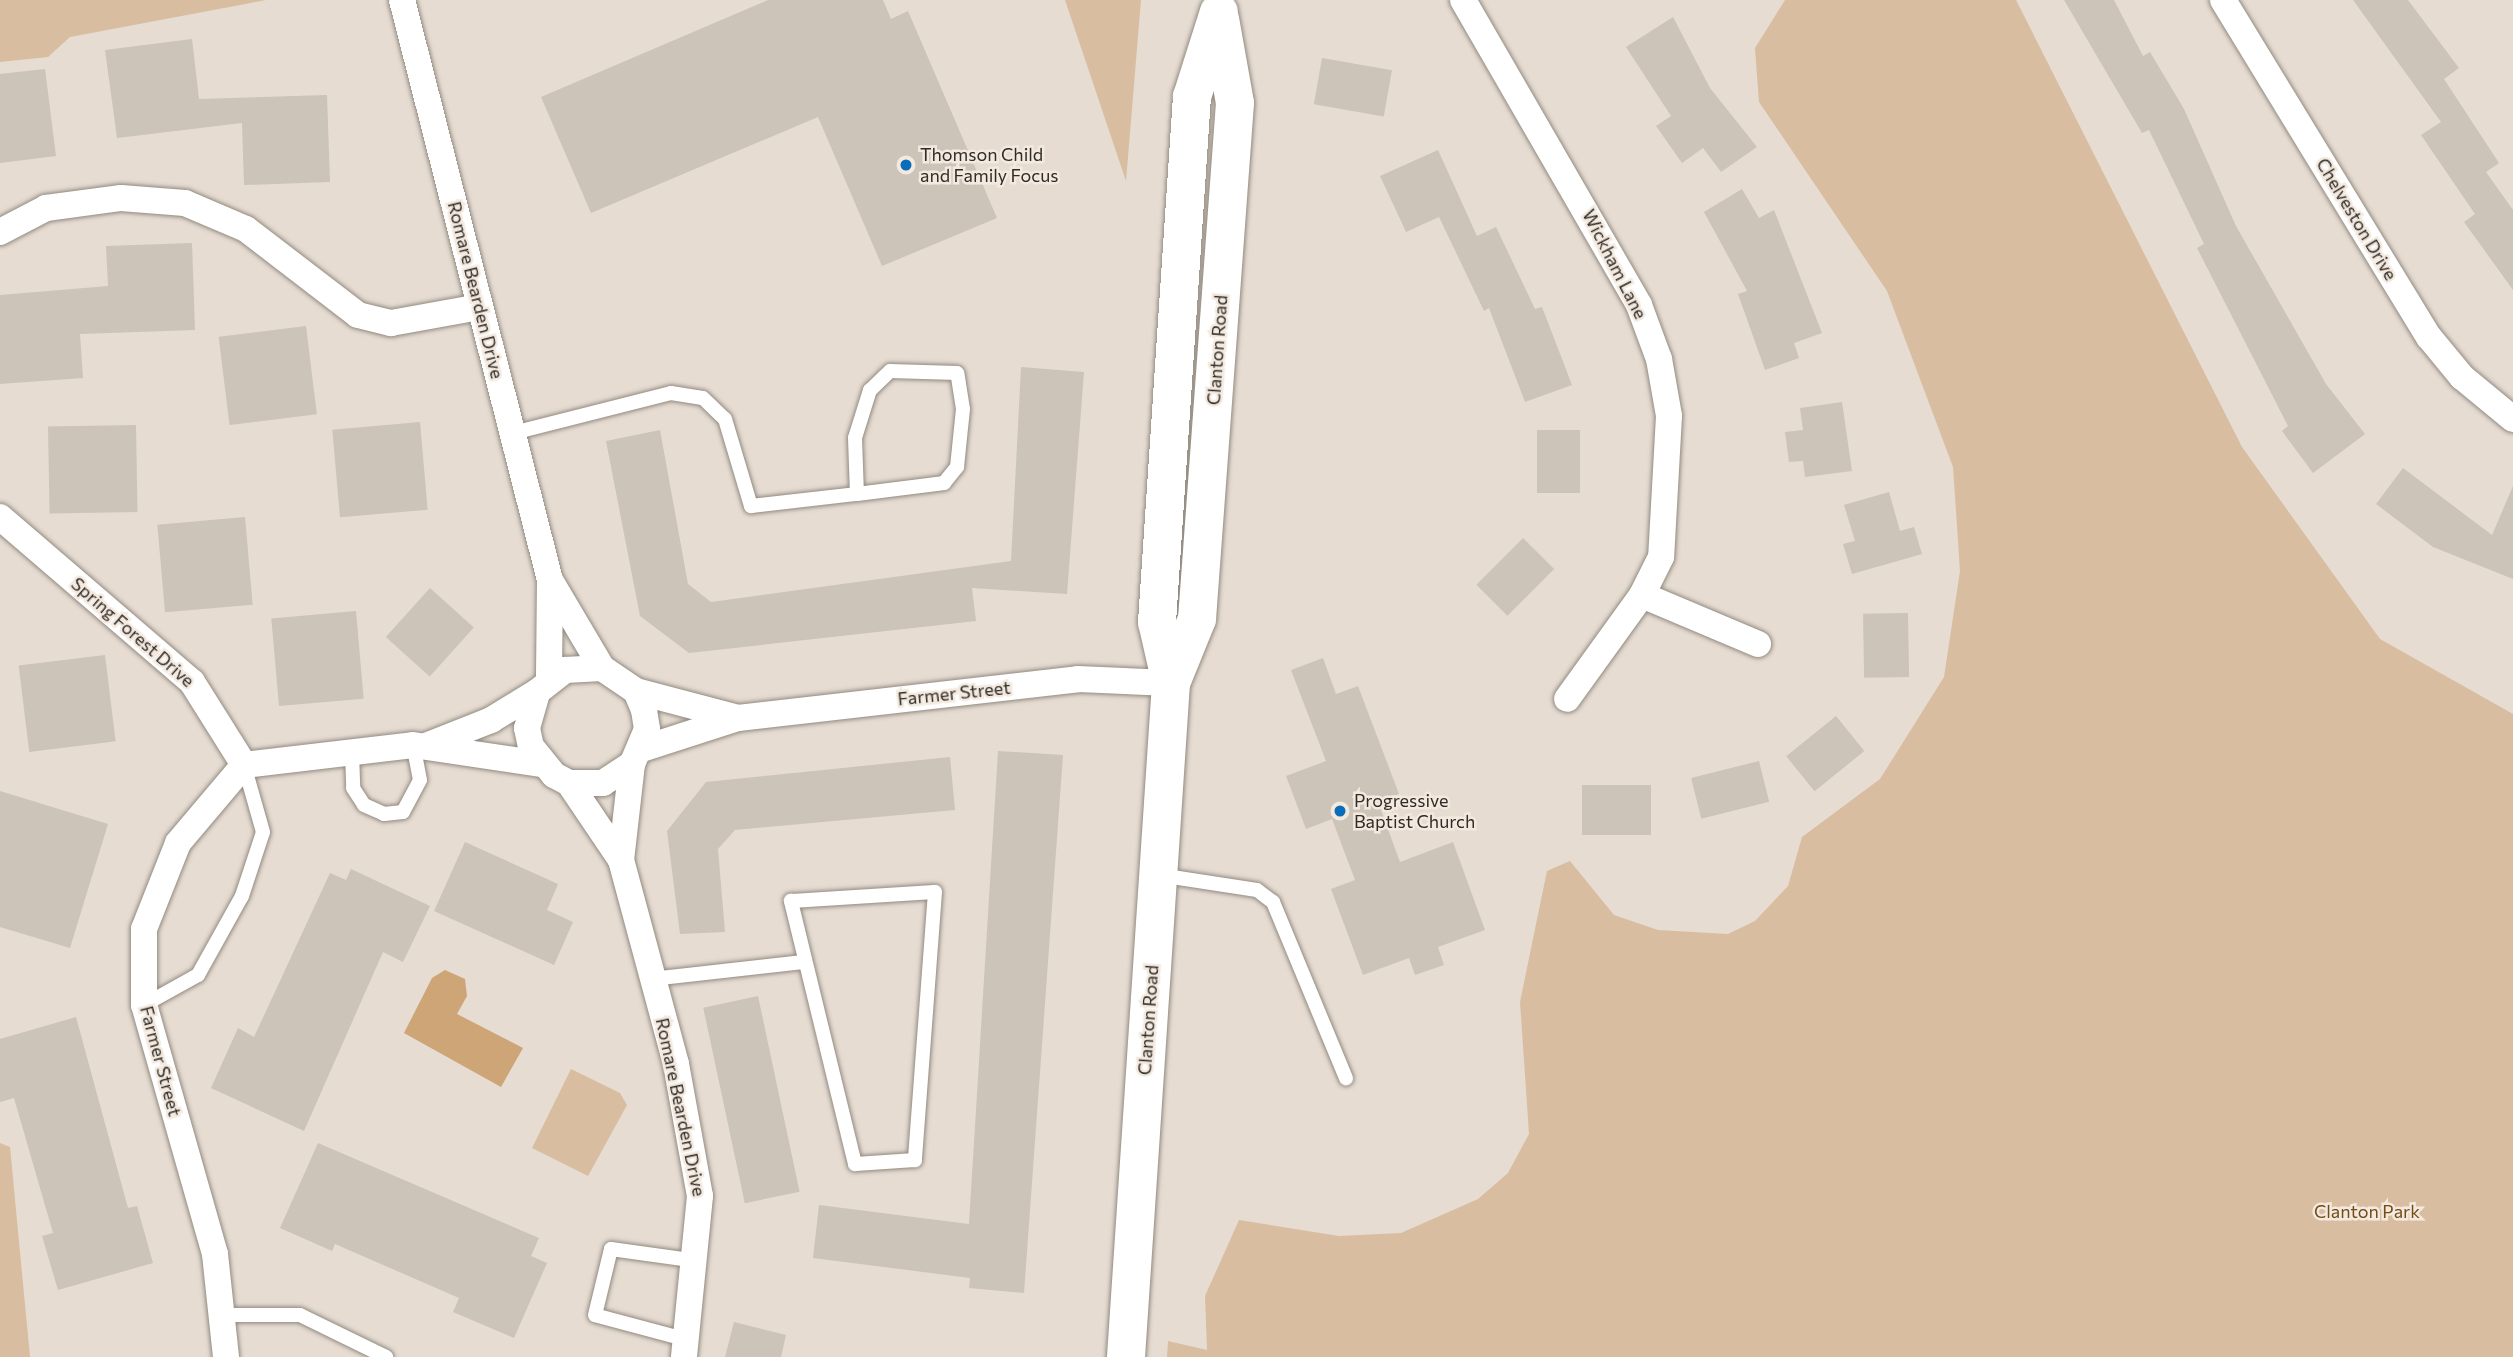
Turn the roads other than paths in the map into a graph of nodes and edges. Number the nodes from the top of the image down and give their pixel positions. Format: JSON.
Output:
{"nodes":[{"id":1,"x":402,"y":0,"type":"edge"},
{"id":2,"x":1463,"y":0,"type":"edge"},
{"id":3,"x":2223,"y":0,"type":"edge"},
{"id":4,"x":1219,"y":6,"type":"edge"},
{"id":5,"x":0,"y":232,"type":"edge"},
{"id":6,"x":480,"y":307,"type":"junction"},
{"id":7,"x":2513,"y":419,"type":"edge"},
{"id":8,"x":513,"y":433,"type":"junction"},
{"id":9,"x":857,"y":494,"type":"junction"},
{"id":10,"x":0,"y":517,"type":"edge"},
{"id":11,"x":550,"y":580,"type":"junction"},
{"id":12,"x":1642,"y":595,"type":"junction"},
{"id":13,"x":1758,"y":644,"type":"dead end"},
{"id":14,"x":603,"y":668,"type":"junction"},
{"id":15,"x":1171,"y":683,"type":"junction"},
{"id":16,"x":543,"y":686,"type":"junction"},
{"id":17,"x":636,"y":691,"type":"junction"},
{"id":18,"x":1567,"y":699,"type":"dead end"},
{"id":19,"x":738,"y":718,"type":"junction"},
{"id":20,"x":420,"y":745,"type":"junction"},
{"id":21,"x":352,"y":752,"type":"junction"},
{"id":22,"x":637,"y":756,"type":"junction"},
{"id":23,"x":541,"y":764,"type":"junction"},
{"id":24,"x":244,"y":765,"type":"junction"},
{"id":25,"x":569,"y":783,"type":"junction"},
{"id":26,"x":621,"y":860,"type":"junction"},
{"id":27,"x":1158,"y":874,"type":"junction"},
{"id":28,"x":803,"y":962,"type":"junction"},
{"id":29,"x":652,"y":979,"type":"junction"},
{"id":30,"x":144,"y":1005,"type":"junction"},
{"id":31,"x":1346,"y":1078,"type":"dead end"},
{"id":32,"x":699,"y":1262,"type":"junction"},
{"id":33,"x":223,"y":1315,"type":"junction"},
{"id":34,"x":686,"y":1348,"type":"edge"},
{"id":35,"x":226,"y":1357,"type":"edge"},
{"id":36,"x":386,"y":1357,"type":"edge"},
{"id":37,"x":1126,"y":1357,"type":"edge"}],
"edges":[{"from":1,"to":6,"type":"street","name":"Romare Bearden Drive"},
{"from":2,"to":12,"type":"street","name":"Wickham Lane"},
{"from":3,"to":7,"type":"street","name":"Chelveston Drive"},
{"from":4,"to":15,"type":"main road","name":"Clanton Road"},
{"from":5,"to":6,"type":"street"},
{"from":6,"to":8,"type":"street","name":"Romare Bearden Drive"},
{"from":8,"to":9,"type":"lane"},
{"from":8,"to":11,"type":"street","name":"Romare Bearden Drive"},
{"from":9,"to":9,"type":"lane"},
{"from":10,"to":24,"type":"street","name":"Spring Forest Drive"},
{"from":11,"to":14,"type":"street","name":"Romare Bearden Drive"},
{"from":11,"to":16,"type":"street","name":"Romare Bearden Drive"},
{"from":12,"to":13,"type":"street"},
{"from":12,"to":18,"type":"street","name":"Wickham Lane"},
{"from":14,"to":16,"type":"street"},
{"from":14,"to":17,"type":"street"},
{"from":15,"to":19,"type":"street","name":"Farmer Street"},
{"from":15,"to":27,"type":"main road","name":"Clanton Road"},
{"from":16,"to":20,"type":"street"},
{"from":16,"to":23,"type":"street"},
{"from":17,"to":19,"type":"street","name":"Farmer Street"},
{"from":17,"to":22,"type":"street"},
{"from":19,"to":22,"type":"street","name":"Farmer Street"},
{"from":20,"to":21,"type":"street"},
{"from":20,"to":21,"type":"lane"},
{"from":20,"to":23,"type":"street"},
{"from":21,"to":24,"type":"street"},
{"from":22,"to":25,"type":"street"},
{"from":22,"to":26,"type":"street","name":"Romare Bearden Drive"},
{"from":23,"to":25,"type":"street"},
{"from":24,"to":30,"type":"street","name":"Farmer Street"},
{"from":24,"to":30,"type":"lane"},
{"from":25,"to":26,"type":"street","name":"Romare Bearden Drive"},
{"from":26,"to":29,"type":"street","name":"Romare Bearden Drive"},
{"from":27,"to":31,"type":"lane"},
{"from":27,"to":37,"type":"main road","name":"Clanton Road"},
{"from":28,"to":28,"type":"lane"},
{"from":28,"to":29,"type":"lane"},
{"from":29,"to":32,"type":"street","name":"Romare Bearden Drive"},
{"from":30,"to":33,"type":"street","name":"Farmer Street"},
{"from":32,"to":34,"type":"street","name":"Romare Bearden Drive"},
{"from":32,"to":34,"type":"lane"},
{"from":33,"to":35,"type":"street","name":"Farmer Street"},
{"from":33,"to":36,"type":"lane"}]}
